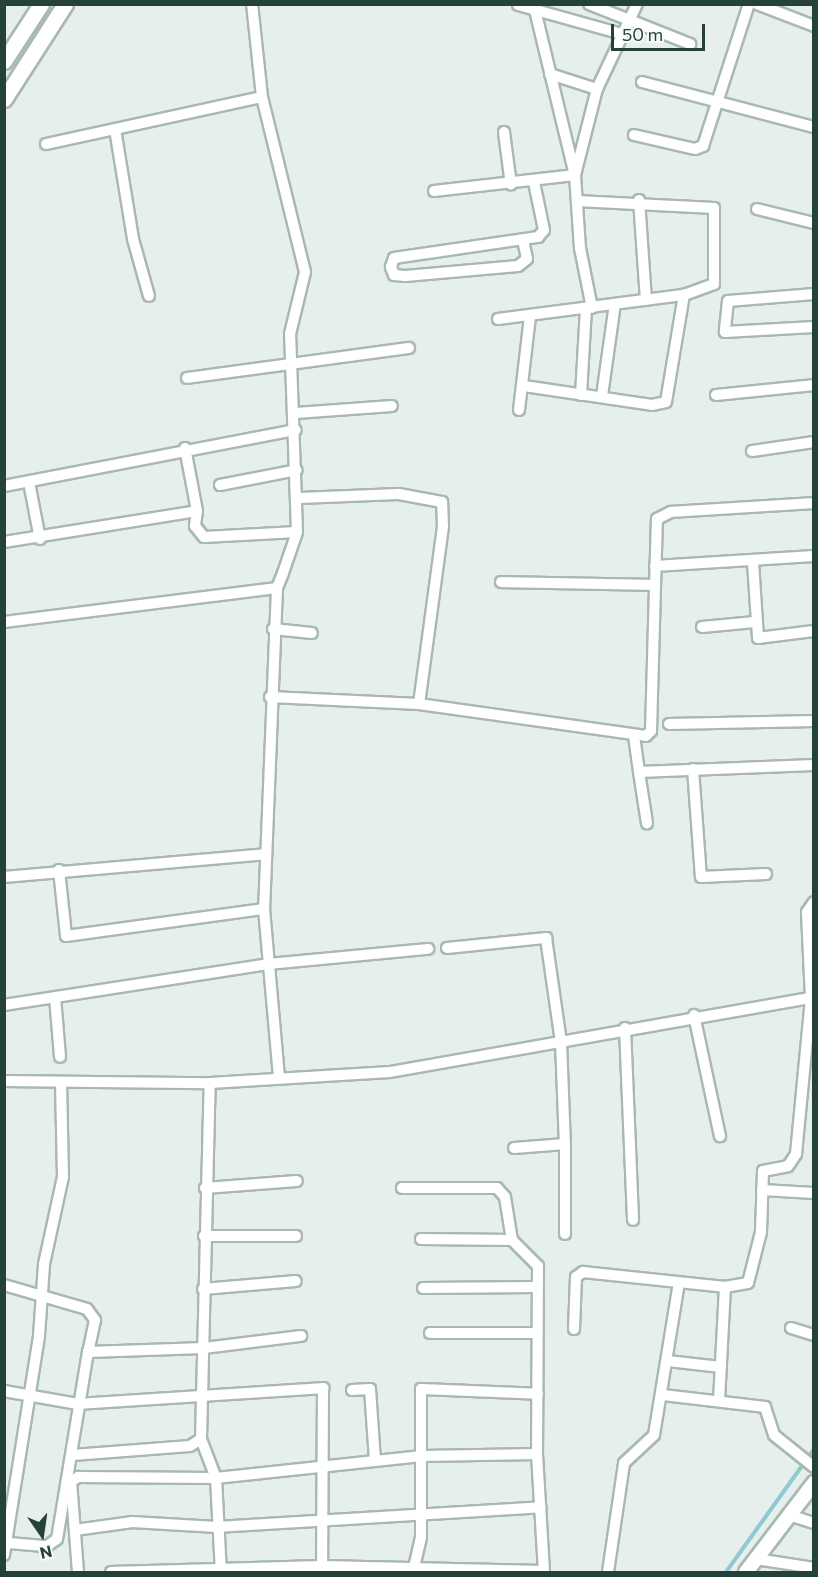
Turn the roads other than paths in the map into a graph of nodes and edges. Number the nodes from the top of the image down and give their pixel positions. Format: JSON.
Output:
{"nodes":[{"id":1,"x":41,"y":4,"type":"edge"},
{"id":2,"x":65,"y":4,"type":"edge"},
{"id":3,"x":252,"y":4,"type":"edge"},
{"id":4,"x":589,"y":4,"type":"edge"},
{"id":5,"x":637,"y":4,"type":"edge"},
{"id":6,"x":749,"y":4,"type":"edge"},
{"id":7,"x":757,"y":4,"type":"edge"},
{"id":8,"x":518,"y":5,"type":"edge"},
{"id":9,"x":535,"y":10,"type":"junction"},
{"id":10,"x":630,"y":23,"type":"junction"},
{"id":11,"x":813,"y":26,"type":"edge"},
{"id":12,"x":622,"y":33,"type":"junction"},
{"id":13,"x":690,"y":44,"type":"dead end"},
{"id":14,"x":4,"y":61,"type":"edge"},
{"id":15,"x":550,"y":74,"type":"junction"},
{"id":16,"x":642,"y":82,"type":"dead end"},
{"id":17,"x":597,"y":89,"type":"junction"},
{"id":18,"x":262,"y":97,"type":"junction"},
{"id":19,"x":4,"y":99,"type":"edge"},
{"id":20,"x":716,"y":99,"type":"junction"},
{"id":21,"x":813,"y":127,"type":"edge"},
{"id":22,"x":115,"y":129,"type":"junction"},
{"id":23,"x":504,"y":132,"type":"dead end"},
{"id":24,"x":634,"y":135,"type":"dead end"},
{"id":25,"x":46,"y":144,"type":"dead end"},
{"id":26,"x":575,"y":175,"type":"junction"},
{"id":27,"x":534,"y":182,"type":"junction"},
{"id":28,"x":511,"y":185,"type":"junction"},
{"id":29,"x":434,"y":190,"type":"dead end"},
{"id":30,"x":639,"y":200,"type":"junction"},
{"id":31,"x":577,"y":201,"type":"junction"},
{"id":32,"x":757,"y":209,"type":"dead end"},
{"id":33,"x":813,"y":223,"type":"edge"},
{"id":34,"x":523,"y":240,"type":"junction"},
{"id":35,"x":813,"y":294,"type":"edge"},
{"id":36,"x":149,"y":296,"type":"dead end"},
{"id":37,"x":684,"y":296,"type":"junction"},
{"id":38,"x":646,"y":300,"type":"junction"},
{"id":39,"x":615,"y":304,"type":"junction"},
{"id":40,"x":589,"y":308,"type":"junction"},
{"id":41,"x":530,"y":316,"type":"junction"},
{"id":42,"x":498,"y":319,"type":"dead end"},
{"id":43,"x":813,"y":327,"type":"edge"},
{"id":44,"x":409,"y":348,"type":"dead end"},
{"id":45,"x":292,"y":362,"type":"junction"},
{"id":46,"x":187,"y":378,"type":"dead end"},
{"id":47,"x":813,"y":385,"type":"edge"},
{"id":48,"x":524,"y":386,"type":"junction"},
{"id":49,"x":581,"y":395,"type":"junction"},
{"id":50,"x":716,"y":395,"type":"dead end"},
{"id":51,"x":603,"y":396,"type":"junction"},
{"id":52,"x":392,"y":406,"type":"dead end"},
{"id":53,"x":519,"y":410,"type":"dead end"},
{"id":54,"x":296,"y":413,"type":"junction"},
{"id":55,"x":296,"y":430,"type":"junction"},
{"id":56,"x":813,"y":442,"type":"edge"},
{"id":57,"x":185,"y":448,"type":"junction"},
{"id":58,"x":752,"y":452,"type":"dead end"},
{"id":59,"x":297,"y":470,"type":"junction"},
{"id":60,"x":29,"y":482,"type":"junction"},
{"id":61,"x":220,"y":485,"type":"dead end"},
{"id":62,"x":4,"y":486,"type":"edge"},
{"id":63,"x":298,"y":498,"type":"junction"},
{"id":64,"x":813,"y":503,"type":"edge"},
{"id":65,"x":197,"y":511,"type":"junction"},
{"id":66,"x":297,"y":532,"type":"junction"},
{"id":67,"x":40,"y":539,"type":"junction"},
{"id":68,"x":4,"y":542,"type":"edge"},
{"id":69,"x":813,"y":556,"type":"edge"},
{"id":70,"x":753,"y":562,"type":"junction"},
{"id":71,"x":655,"y":566,"type":"junction"},
{"id":72,"x":501,"y":582,"type":"dead end"},
{"id":73,"x":654,"y":585,"type":"junction"},
{"id":74,"x":277,"y":588,"type":"junction"},
{"id":75,"x":4,"y":622,"type":"edge"},
{"id":76,"x":755,"y":622,"type":"junction"},
{"id":77,"x":702,"y":627,"type":"dead end"},
{"id":78,"x":273,"y":629,"type":"junction"},
{"id":79,"x":813,"y":631,"type":"edge"},
{"id":80,"x":312,"y":633,"type":"dead end"},
{"id":81,"x":270,"y":698,"type":"junction"},
{"id":82,"x":418,"y":704,"type":"junction"},
{"id":83,"x":813,"y":721,"type":"edge"},
{"id":84,"x":669,"y":724,"type":"dead end"},
{"id":85,"x":634,"y":736,"type":"junction"},
{"id":86,"x":813,"y":765,"type":"edge"},
{"id":87,"x":693,"y":769,"type":"junction"},
{"id":88,"x":639,"y":772,"type":"junction"},
{"id":89,"x":647,"y":824,"type":"dead end"},
{"id":90,"x":265,"y":854,"type":"junction"},
{"id":91,"x":59,"y":870,"type":"junction"},
{"id":92,"x":766,"y":874,"type":"dead end"},
{"id":93,"x":4,"y":877,"type":"edge"},
{"id":94,"x":813,"y":902,"type":"edge"},
{"id":95,"x":264,"y":909,"type":"junction"},
{"id":96,"x":447,"y":948,"type":"dead end"},
{"id":97,"x":428,"y":949,"type":"dead end"},
{"id":98,"x":268,"y":964,"type":"junction"},
{"id":99,"x":55,"y":997,"type":"junction"},
{"id":100,"x":811,"y":998,"type":"junction"},
{"id":101,"x":4,"y":1005,"type":"edge"},
{"id":102,"x":694,"y":1014,"type":"junction"},
{"id":103,"x":625,"y":1028,"type":"junction"},
{"id":104,"x":561,"y":1042,"type":"junction"},
{"id":105,"x":60,"y":1057,"type":"dead end"},
{"id":106,"x":279,"y":1077,"type":"junction"},
{"id":107,"x":4,"y":1082,"type":"edge"},
{"id":108,"x":61,"y":1082,"type":"junction"},
{"id":109,"x":210,"y":1083,"type":"junction"},
{"id":110,"x":720,"y":1136,"type":"dead end"},
{"id":111,"x":565,"y":1144,"type":"junction"},
{"id":112,"x":514,"y":1149,"type":"dead end"},
{"id":113,"x":297,"y":1181,"type":"dead end"},
{"id":114,"x":205,"y":1188,"type":"junction"},
{"id":115,"x":402,"y":1188,"type":"dead end"},
{"id":116,"x":762,"y":1190,"type":"junction"},
{"id":117,"x":813,"y":1193,"type":"edge"},
{"id":118,"x":633,"y":1220,"type":"dead end"},
{"id":119,"x":564,"y":1234,"type":"dead end"},
{"id":120,"x":204,"y":1236,"type":"junction"},
{"id":121,"x":296,"y":1236,"type":"dead end"},
{"id":122,"x":421,"y":1239,"type":"dead end"},
{"id":123,"x":512,"y":1240,"type":"junction"},
{"id":124,"x":296,"y":1281,"type":"dead end"},
{"id":125,"x":679,"y":1283,"type":"junction"},
{"id":126,"x":4,"y":1285,"type":"edge"},
{"id":127,"x":536,"y":1287,"type":"junction"},
{"id":128,"x":724,"y":1287,"type":"junction"},
{"id":129,"x":203,"y":1288,"type":"junction"},
{"id":130,"x":423,"y":1288,"type":"dead end"},
{"id":131,"x":43,"y":1298,"type":"junction"},
{"id":132,"x":791,"y":1328,"type":"dead end"},
{"id":133,"x":574,"y":1329,"type":"dead end"},
{"id":134,"x":430,"y":1333,"type":"dead end"},
{"id":135,"x":536,"y":1333,"type":"junction"},
{"id":136,"x":813,"y":1335,"type":"edge"},
{"id":137,"x":301,"y":1336,"type":"dead end"},
{"id":138,"x":204,"y":1348,"type":"junction"},
{"id":139,"x":88,"y":1352,"type":"junction"},
{"id":140,"x":668,"y":1361,"type":"junction"},
{"id":141,"x":722,"y":1367,"type":"junction"},
{"id":142,"x":352,"y":1390,"type":"dead end"},
{"id":143,"x":4,"y":1391,"type":"edge"},
{"id":144,"x":538,"y":1394,"type":"junction"},
{"id":145,"x":28,"y":1395,"type":"junction"},
{"id":146,"x":203,"y":1395,"type":"junction"},
{"id":147,"x":663,"y":1395,"type":"junction"},
{"id":148,"x":719,"y":1401,"type":"junction"},
{"id":149,"x":78,"y":1404,"type":"junction"},
{"id":150,"x":201,"y":1439,"type":"junction"},
{"id":151,"x":537,"y":1454,"type":"junction"},
{"id":152,"x":74,"y":1455,"type":"junction"},
{"id":153,"x":422,"y":1455,"type":"junction"},
{"id":154,"x":375,"y":1461,"type":"junction"},
{"id":155,"x":322,"y":1466,"type":"junction"},
{"id":156,"x":811,"y":1466,"type":"edge"},
{"id":157,"x":216,"y":1478,"type":"junction"},
{"id":158,"x":813,"y":1483,"type":"edge"},
{"id":159,"x":540,"y":1507,"type":"junction"},
{"id":160,"x":419,"y":1514,"type":"junction"},
{"id":161,"x":789,"y":1515,"type":"junction"},
{"id":162,"x":321,"y":1520,"type":"junction"},
{"id":163,"x":813,"y":1523,"type":"edge"},
{"id":164,"x":217,"y":1527,"type":"junction"},
{"id":165,"x":75,"y":1530,"type":"junction"},
{"id":166,"x":9,"y":1543,"type":"junction"},
{"id":167,"x":4,"y":1555,"type":"edge"},
{"id":168,"x":756,"y":1559,"type":"junction"},
{"id":169,"x":322,"y":1566,"type":"junction"},
{"id":170,"x":813,"y":1568,"type":"edge"},
{"id":171,"x":413,"y":1570,"type":"edge"},
{"id":172,"x":450,"y":1570,"type":"edge"},
{"id":173,"x":544,"y":1571,"type":"edge"},
{"id":174,"x":78,"y":1572,"type":"edge"},
{"id":175,"x":111,"y":1572,"type":"edge"},
{"id":176,"x":220,"y":1572,"type":"edge"},
{"id":177,"x":608,"y":1572,"type":"edge"},
{"id":178,"x":746,"y":1572,"type":"edge"}],
"edges":[{"from":1,"to":14,"type":"main road"},
{"from":2,"to":19,"type":"main road"},
{"from":3,"to":18,"type":"street"},
{"from":4,"to":10,"type":"street"},
{"from":5,"to":10,"type":"street"},
{"from":6,"to":20,"type":"street"},
{"from":7,"to":11,"type":"street"},
{"from":8,"to":9,"type":"street"},
{"from":9,"to":12,"type":"street"},
{"from":9,"to":15,"type":"street"},
{"from":10,"to":12,"type":"street"},
{"from":10,"to":13,"type":"street"},
{"from":12,"to":17,"type":"street"},
{"from":15,"to":17,"type":"street"},
{"from":15,"to":26,"type":"street"},
{"from":16,"to":20,"type":"street"},
{"from":17,"to":26,"type":"street"},
{"from":18,"to":22,"type":"street"},
{"from":18,"to":45,"type":"street"},
{"from":20,"to":21,"type":"street"},
{"from":20,"to":24,"type":"street"},
{"from":22,"to":25,"type":"street"},
{"from":22,"to":36,"type":"street"},
{"from":23,"to":28,"type":"street"},
{"from":26,"to":27,"type":"street"},
{"from":26,"to":31,"type":"street"},
{"from":27,"to":28,"type":"street"},
{"from":27,"to":34,"type":"street"},
{"from":28,"to":29,"type":"street"},
{"from":30,"to":31,"type":"street"},
{"from":30,"to":37,"type":"street"},
{"from":30,"to":38,"type":"street"},
{"from":31,"to":40,"type":"street"},
{"from":32,"to":33,"type":"street"},
{"from":34,"to":34,"type":"street"},
{"from":35,"to":43,"type":"street"},
{"from":37,"to":38,"type":"street"},
{"from":37,"to":51,"type":"street"},
{"from":38,"to":39,"type":"street"},
{"from":39,"to":40,"type":"street"},
{"from":39,"to":51,"type":"street"},
{"from":40,"to":41,"type":"street"},
{"from":40,"to":49,"type":"street"},
{"from":41,"to":42,"type":"street"},
{"from":41,"to":48,"type":"street"},
{"from":44,"to":45,"type":"street"},
{"from":45,"to":46,"type":"street"},
{"from":45,"to":54,"type":"street"},
{"from":47,"to":50,"type":"street"},
{"from":48,"to":49,"type":"street"},
{"from":48,"to":53,"type":"street"},
{"from":49,"to":51,"type":"street"},
{"from":52,"to":54,"type":"street"},
{"from":54,"to":55,"type":"street"},
{"from":55,"to":57,"type":"street"},
{"from":55,"to":59,"type":"street"},
{"from":56,"to":58,"type":"street"},
{"from":57,"to":60,"type":"street"},
{"from":57,"to":65,"type":"street"},
{"from":59,"to":61,"type":"street"},
{"from":59,"to":63,"type":"street"},
{"from":60,"to":62,"type":"street"},
{"from":60,"to":67,"type":"street"},
{"from":63,"to":66,"type":"street"},
{"from":63,"to":82,"type":"street"},
{"from":64,"to":71,"type":"street"},
{"from":65,"to":66,"type":"street"},
{"from":65,"to":67,"type":"street"},
{"from":66,"to":74,"type":"street"},
{"from":67,"to":68,"type":"street"},
{"from":69,"to":70,"type":"street"},
{"from":70,"to":71,"type":"street"},
{"from":70,"to":76,"type":"street"},
{"from":71,"to":73,"type":"street"},
{"from":72,"to":73,"type":"street"},
{"from":73,"to":85,"type":"street"},
{"from":74,"to":75,"type":"street"},
{"from":74,"to":78,"type":"street"},
{"from":76,"to":77,"type":"street"},
{"from":76,"to":79,"type":"street"},
{"from":78,"to":80,"type":"street"},
{"from":78,"to":81,"type":"street"},
{"from":81,"to":82,"type":"street"},
{"from":81,"to":90,"type":"street"},
{"from":82,"to":85,"type":"street"},
{"from":83,"to":84,"type":"street"},
{"from":85,"to":88,"type":"street"},
{"from":86,"to":87,"type":"street"},
{"from":87,"to":88,"type":"street"},
{"from":87,"to":92,"type":"street"},
{"from":88,"to":89,"type":"street"},
{"from":90,"to":91,"type":"street"},
{"from":90,"to":95,"type":"street"},
{"from":91,"to":93,"type":"street"},
{"from":91,"to":95,"type":"street"},
{"from":94,"to":100,"type":"street"},
{"from":95,"to":98,"type":"street"},
{"from":96,"to":104,"type":"street"},
{"from":97,"to":98,"type":"street"},
{"from":98,"to":99,"type":"street"},
{"from":98,"to":106,"type":"street"},
{"from":99,"to":101,"type":"street"},
{"from":99,"to":105,"type":"street"},
{"from":100,"to":102,"type":"street"},
{"from":100,"to":116,"type":"street"},
{"from":102,"to":103,"type":"street"},
{"from":102,"to":110,"type":"street"},
{"from":103,"to":104,"type":"street"},
{"from":103,"to":118,"type":"street"},
{"from":104,"to":106,"type":"street"},
{"from":104,"to":111,"type":"street"},
{"from":106,"to":109,"type":"street"},
{"from":107,"to":108,"type":"street"},
{"from":108,"to":109,"type":"street"},
{"from":108,"to":131,"type":"street"},
{"from":109,"to":114,"type":"street"},
{"from":111,"to":112,"type":"street"},
{"from":111,"to":119,"type":"street"},
{"from":113,"to":114,"type":"street"},
{"from":114,"to":120,"type":"street"},
{"from":115,"to":123,"type":"street"},
{"from":116,"to":117,"type":"street"},
{"from":116,"to":128,"type":"street"},
{"from":120,"to":121,"type":"street"},
{"from":120,"to":129,"type":"street"},
{"from":122,"to":123,"type":"street"},
{"from":123,"to":127,"type":"street"},
{"from":124,"to":129,"type":"street"},
{"from":125,"to":128,"type":"street"},
{"from":125,"to":133,"type":"street"},
{"from":125,"to":140,"type":"street"},
{"from":126,"to":131,"type":"street"},
{"from":127,"to":130,"type":"street"},
{"from":127,"to":135,"type":"street"},
{"from":128,"to":141,"type":"street"},
{"from":129,"to":138,"type":"street"},
{"from":131,"to":139,"type":"street"},
{"from":131,"to":145,"type":"street"},
{"from":132,"to":136,"type":"street"},
{"from":134,"to":135,"type":"street"},
{"from":135,"to":144,"type":"street"},
{"from":137,"to":138,"type":"street"},
{"from":138,"to":139,"type":"street"},
{"from":138,"to":146,"type":"street"},
{"from":139,"to":149,"type":"street"},
{"from":140,"to":141,"type":"street"},
{"from":140,"to":147,"type":"street"},
{"from":141,"to":148,"type":"street"},
{"from":142,"to":154,"type":"street"},
{"from":143,"to":145,"type":"street"},
{"from":144,"to":151,"type":"street"},
{"from":144,"to":153,"type":"street"},
{"from":145,"to":149,"type":"street"},
{"from":145,"to":166,"type":"street"},
{"from":146,"to":149,"type":"street"},
{"from":146,"to":150,"type":"street"},
{"from":146,"to":155,"type":"street"},
{"from":147,"to":148,"type":"street"},
{"from":147,"to":177,"type":"street"},
{"from":148,"to":156,"type":"street"},
{"from":149,"to":152,"type":"street"},
{"from":150,"to":152,"type":"street"},
{"from":150,"to":157,"type":"street"},
{"from":151,"to":153,"type":"street"},
{"from":151,"to":159,"type":"street"},
{"from":152,"to":166,"type":"street"},
{"from":153,"to":154,"type":"street"},
{"from":153,"to":160,"type":"street"},
{"from":154,"to":155,"type":"street"},
{"from":155,"to":157,"type":"street"},
{"from":155,"to":162,"type":"street"},
{"from":157,"to":164,"type":"street"},
{"from":157,"to":165,"type":"street"},
{"from":158,"to":161,"type":"street"},
{"from":159,"to":160,"type":"street"},
{"from":159,"to":173,"type":"street"},
{"from":160,"to":162,"type":"street"},
{"from":160,"to":171,"type":"street"},
{"from":161,"to":163,"type":"street"},
{"from":161,"to":168,"type":"street"},
{"from":162,"to":164,"type":"street"},
{"from":162,"to":169,"type":"street"},
{"from":164,"to":165,"type":"street"},
{"from":164,"to":176,"type":"street"},
{"from":165,"to":174,"type":"street"},
{"from":166,"to":167,"type":"street"},
{"from":168,"to":170,"type":"street"},
{"from":168,"to":178,"type":"street"},
{"from":169,"to":171,"type":"street"},
{"from":169,"to":176,"type":"street"},
{"from":171,"to":172,"type":"street"},
{"from":172,"to":173,"type":"street"},
{"from":175,"to":176,"type":"street"}]}
